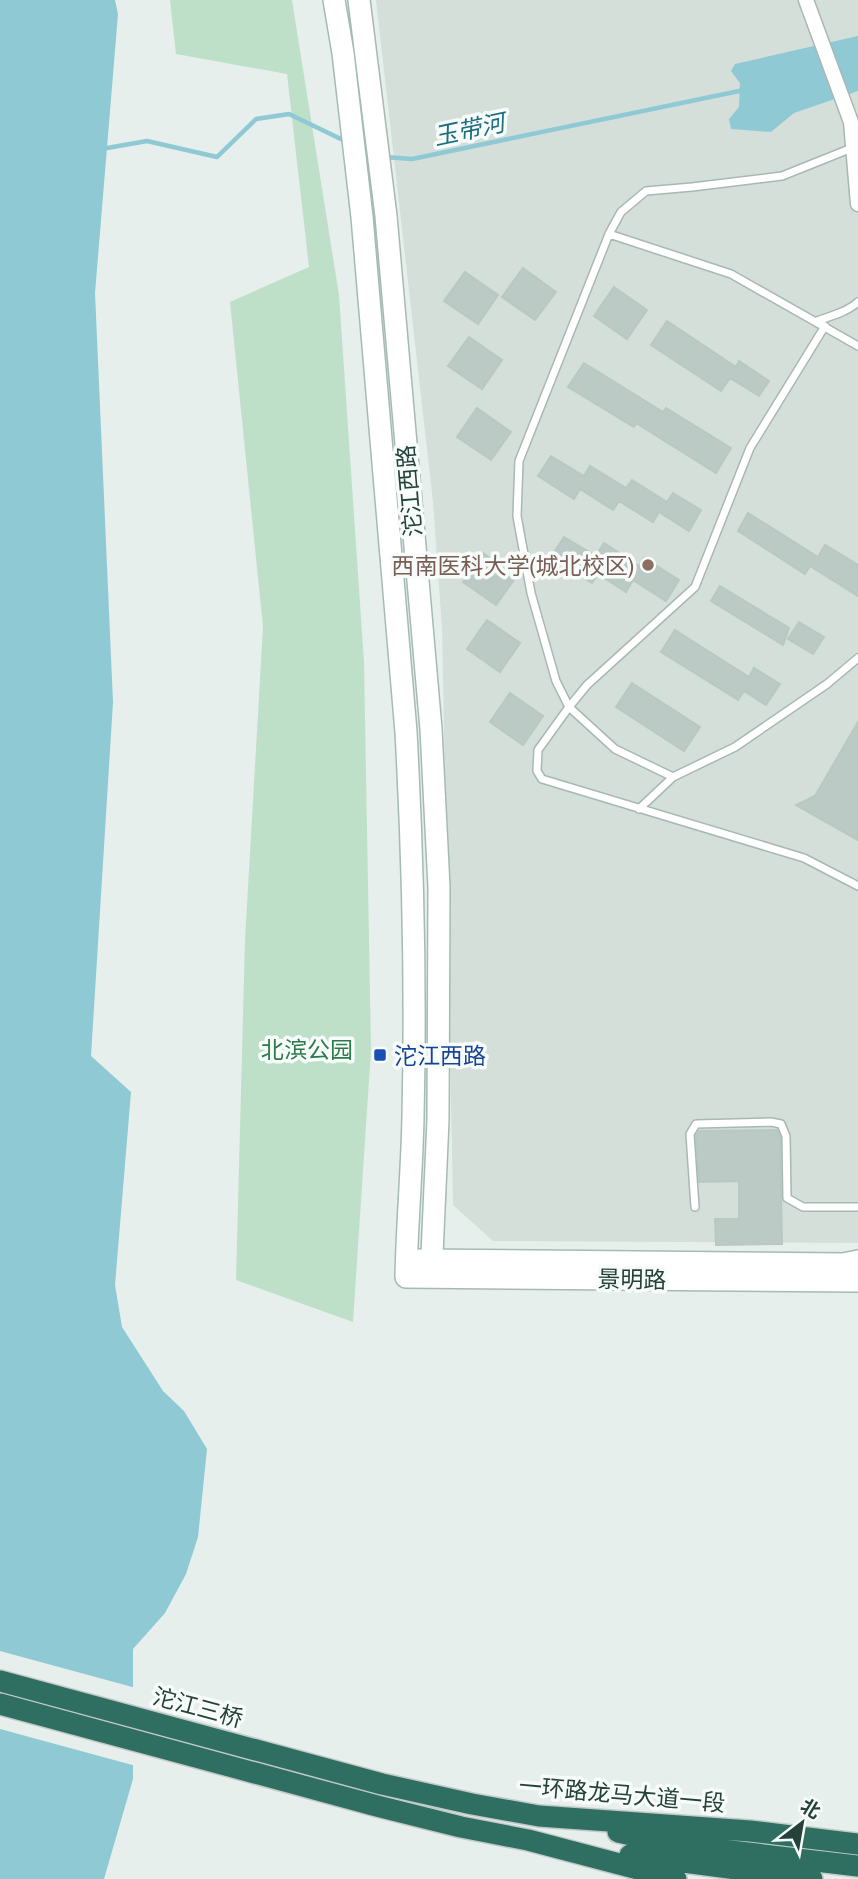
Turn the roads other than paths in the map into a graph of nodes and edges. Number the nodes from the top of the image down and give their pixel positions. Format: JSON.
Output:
{"nodes":[{"id":1,"x":334,"y":0,"type":"edge"},
{"id":2,"x":359,"y":0,"type":"edge"},
{"id":3,"x":806,"y":0,"type":"edge"},
{"id":4,"x":853,"y":147,"type":"junction"},
{"id":5,"x":858,"y":204,"type":"edge"},
{"id":6,"x":609,"y":234,"type":"junction"},
{"id":7,"x":858,"y":302,"type":"edge"},
{"id":8,"x":817,"y":321,"type":"junction"},
{"id":9,"x":825,"y":326,"type":"junction"},
{"id":10,"x":858,"y":345,"type":"edge"},
{"id":11,"x":858,"y":658,"type":"edge"},
{"id":12,"x":569,"y":707,"type":"junction"},
{"id":13,"x":673,"y":777,"type":"junction"},
{"id":14,"x":639,"y":809,"type":"junction"},
{"id":15,"x":858,"y":886,"type":"edge"},
{"id":16,"x":695,"y":1207,"type":"dead end"},
{"id":17,"x":858,"y":1208,"type":"edge"},
{"id":18,"x":858,"y":1261,"type":"edge"},
{"id":19,"x":406,"y":1268,"type":"joint"},
{"id":20,"x":432,"y":1269,"type":"junction"},
{"id":21,"x":858,"y":1281,"type":"edge"},
{"id":22,"x":0,"y":1681,"type":"edge"},
{"id":23,"x":0,"y":1704,"type":"edge"},
{"id":24,"x":382,"y":1784,"type":"joint"},
{"id":25,"x":539,"y":1816,"type":"junction"},
{"id":26,"x":528,"y":1839,"type":"junction"},
{"id":27,"x":858,"y":1844,"type":"edge"},
{"id":28,"x":858,"y":1866,"type":"edge"},
{"id":29,"x":676,"y":1879,"type":"edge"},
{"id":30,"x":812,"y":1879,"type":"edge"}],
"edges":[{"from":1,"to":19,"type":"main road","name":"沱江西路"},
{"from":2,"to":20,"type":"main road","name":"沱江西路"},
{"from":3,"to":4,"type":"street"},
{"from":4,"to":5,"type":"street"},
{"from":4,"to":6,"type":"lane"},
{"from":6,"to":8,"type":"lane"},
{"from":6,"to":12,"type":"lane"},
{"from":7,"to":8,"type":"lane"},
{"from":8,"to":9,"type":"lane"},
{"from":9,"to":10,"type":"lane"},
{"from":9,"to":12,"type":"lane"},
{"from":11,"to":13,"type":"lane"},
{"from":12,"to":13,"type":"lane"},
{"from":12,"to":14,"type":"lane"},
{"from":13,"to":14,"type":"lane"},
{"from":14,"to":15,"type":"lane"},
{"from":16,"to":17,"type":"lane"},
{"from":18,"to":20,"type":"main road","name":"景明路"},
{"from":19,"to":20,"type":"main road","name":"景明路"},
{"from":20,"to":21,"type":"main road","name":"景明路"},
{"from":22,"to":24,"type":"highway","name":"沱江三桥"},
{"from":23,"to":26,"type":"highway"},
{"from":24,"to":25,"type":"highway","name":"一环路龙马大道一段"},
{"from":25,"to":27,"type":"highway","name":"一环路龙马大道一段"},
{"from":25,"to":28,"type":"highway"},
{"from":26,"to":29,"type":"highway"},
{"from":26,"to":30,"type":"highway"}]}
